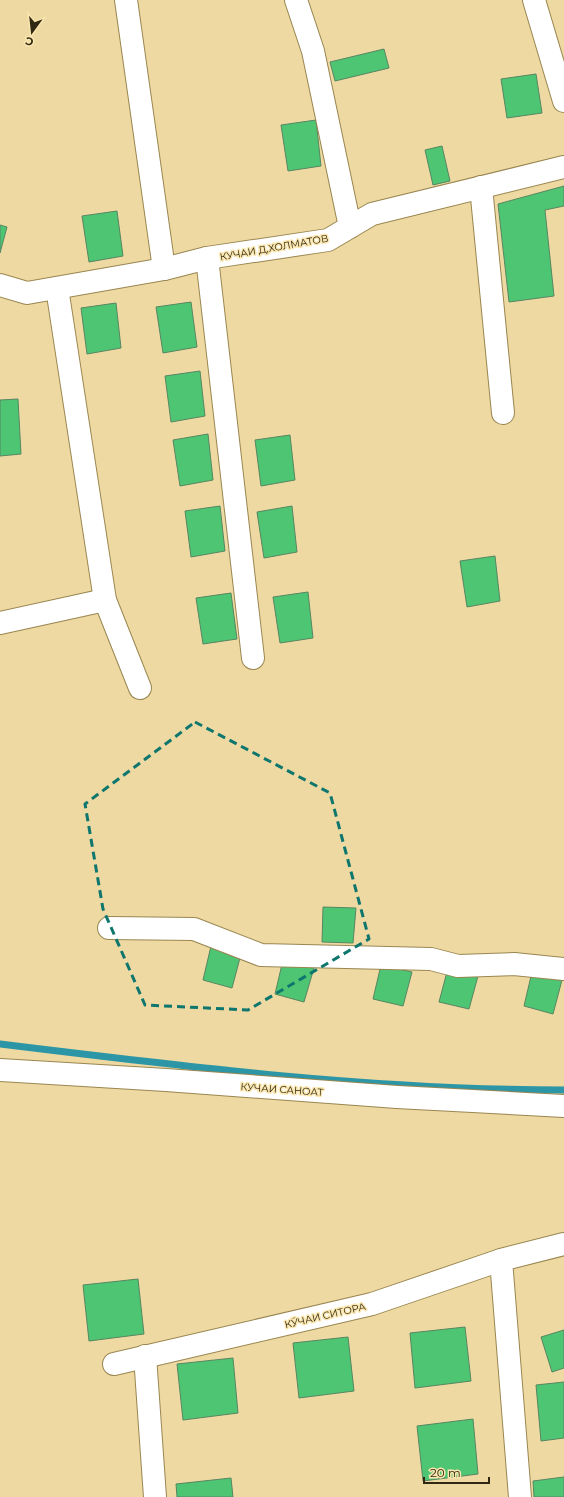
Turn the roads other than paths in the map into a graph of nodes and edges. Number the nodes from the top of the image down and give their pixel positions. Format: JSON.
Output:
{"nodes":[{"id":1,"x":126,"y":0,"type":"edge"},
{"id":2,"x":296,"y":0,"type":"edge"},
{"id":3,"x":534,"y":0,"type":"edge"},
{"id":4,"x":564,"y":101,"type":"edge"},
{"id":5,"x":564,"y":167,"type":"edge"},
{"id":6,"x":481,"y":187,"type":"junction"},
{"id":7,"x":350,"y":227,"type":"junction"},
{"id":8,"x":207,"y":258,"type":"junction"},
{"id":9,"x":164,"y":269,"type":"junction"},
{"id":10,"x":0,"y":285,"type":"edge"},
{"id":11,"x":57,"y":288,"type":"junction"},
{"id":12,"x":502,"y":413,"type":"dead end"},
{"id":13,"x":105,"y":600,"type":"junction"},
{"id":14,"x":0,"y":623,"type":"edge"},
{"id":15,"x":253,"y":658,"type":"dead end"},
{"id":16,"x":140,"y":688,"type":"dead end"},
{"id":17,"x":109,"y":928,"type":"dead end"},
{"id":18,"x":564,"y":969,"type":"edge"},
{"id":19,"x":0,"y":1070,"type":"edge"},
{"id":20,"x":564,"y":1106,"type":"edge"},
{"id":21,"x":564,"y":1244,"type":"edge"},
{"id":22,"x":500,"y":1260,"type":"junction"},
{"id":23,"x":145,"y":1356,"type":"junction"},
{"id":24,"x":114,"y":1364,"type":"dead end"},
{"id":25,"x":155,"y":1497,"type":"edge"},
{"id":26,"x":520,"y":1497,"type":"edge"}],
"edges":[{"from":1,"to":9,"type":"street"},
{"from":2,"to":7,"type":"street"},
{"from":3,"to":4,"type":"street"},
{"from":5,"to":6,"type":"street","name":"КУЧАИ Д,ХОЛМАТОВ"},
{"from":6,"to":7,"type":"street","name":"КУЧАИ Д,ХОЛМАТОВ"},
{"from":6,"to":12,"type":"street"},
{"from":7,"to":8,"type":"street","name":"КУЧАИ Д,ХОЛМАТОВ"},
{"from":8,"to":9,"type":"street","name":"КУЧАИ Д,ХОЛМАТОВ"},
{"from":8,"to":15,"type":"street"},
{"from":9,"to":11,"type":"street","name":"КУЧАИ Д,ХОЛМАТОВ"},
{"from":10,"to":11,"type":"street","name":"КУЧАИ Д,ХОЛМАТОВ"},
{"from":11,"to":13,"type":"street"},
{"from":13,"to":14,"type":"street"},
{"from":13,"to":16,"type":"street"},
{"from":17,"to":18,"type":"street"},
{"from":19,"to":20,"type":"street","name":"КУЧАИ САНОАТ"},
{"from":21,"to":22,"type":"street","name":"КӮЧАИ СИТОРА"},
{"from":22,"to":23,"type":"street","name":"КӮЧАИ СИТОРА"},
{"from":22,"to":26,"type":"street"},
{"from":23,"to":24,"type":"street","name":"КӮЧАИ СИТОРА"},
{"from":23,"to":25,"type":"street"}]}
